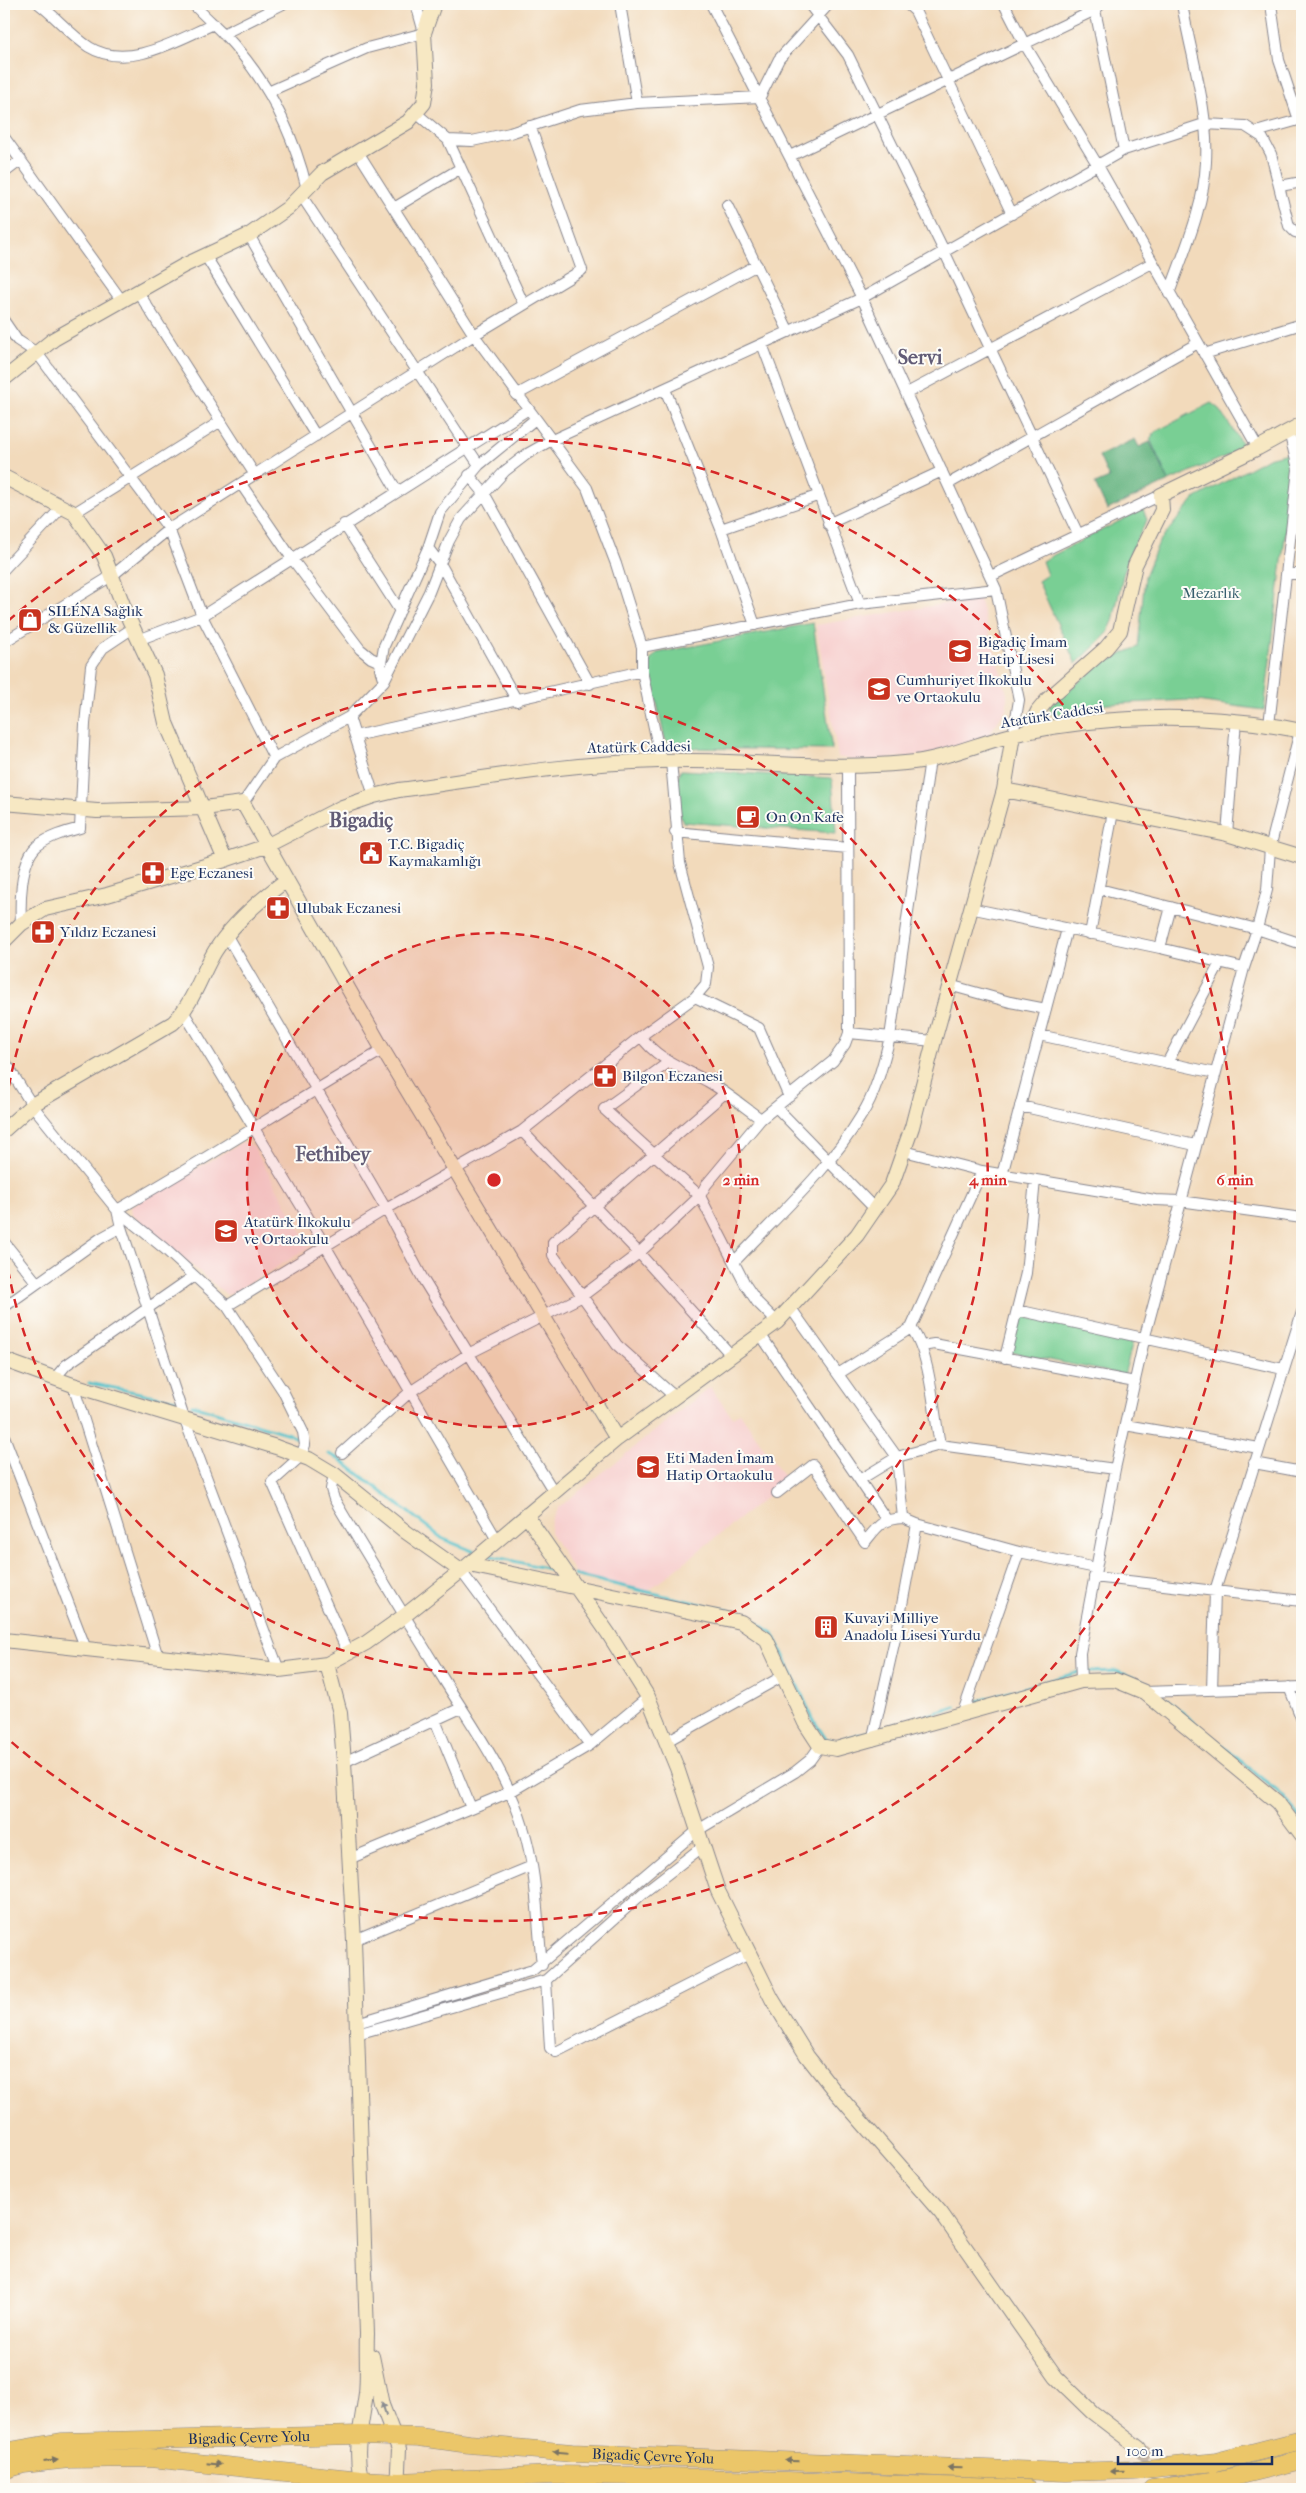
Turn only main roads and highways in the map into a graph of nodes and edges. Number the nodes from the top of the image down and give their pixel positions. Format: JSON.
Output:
{"nodes":[{"id":1,"x":1302,"y":2440,"type":"edge"},
{"id":2,"x":4,"y":2452,"type":"edge"},
{"id":3,"x":1302,"y":2460,"type":"edge"},
{"id":4,"x":4,"y":2470,"type":"edge"},
{"id":5,"x":363,"y":2485,"type":"edge"},
{"id":6,"x":398,"y":2485,"type":"edge"},
{"id":7,"x":1028,"y":2489,"type":"edge"},
{"id":8,"x":1152,"y":2489,"type":"edge"}],
"edges":[{"from":1,"to":2,"type":"highway","name":"Bigadiç Çevre Yolu","one_way":true},
{"from":3,"to":8,"type":"highway"},
{"from":4,"to":5,"type":"highway","name":"Bigadiç Çevre Yolu","one_way":true},
{"from":5,"to":6,"type":"highway","name":"Bigadiç Çevre Yolu"},
{"from":6,"to":7,"type":"highway","name":"Bigadiç Çevre Yolu"}]}
